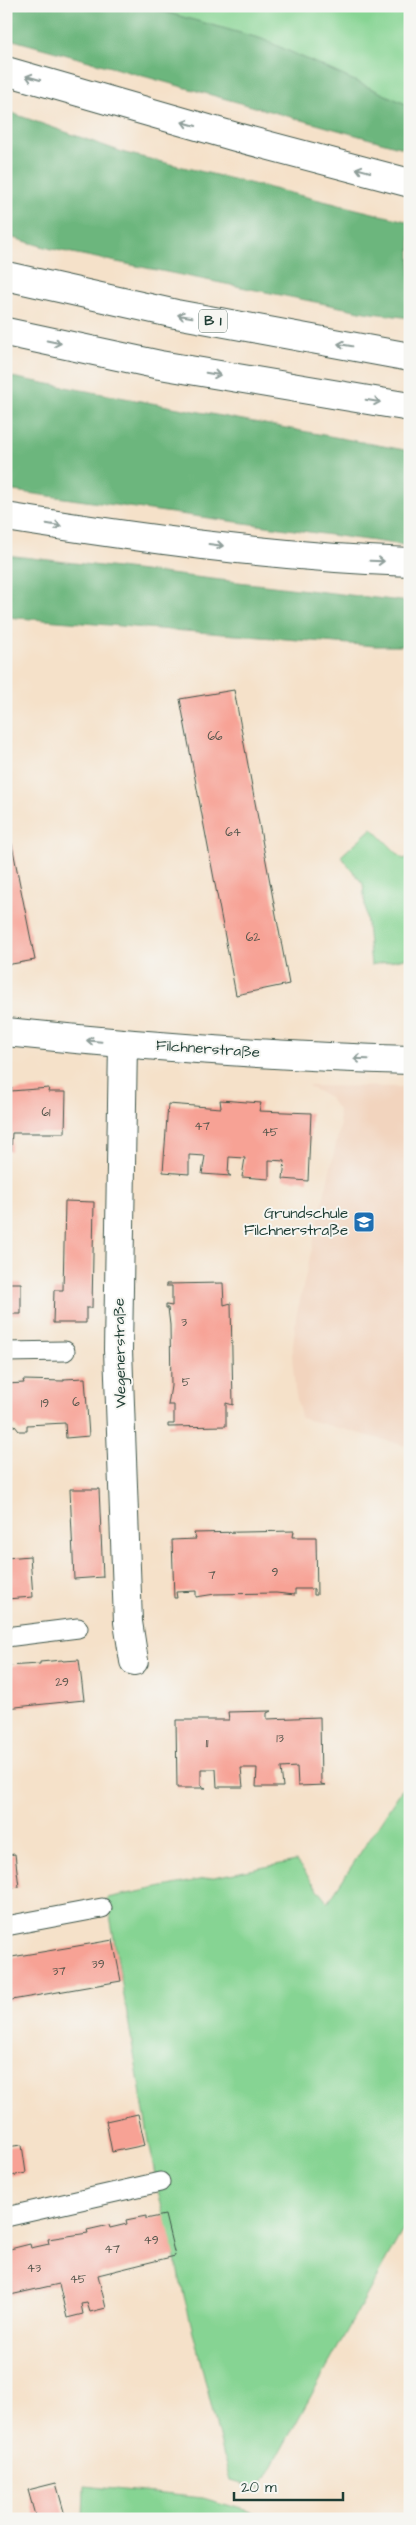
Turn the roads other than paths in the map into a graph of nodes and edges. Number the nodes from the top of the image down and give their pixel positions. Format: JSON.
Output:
{"nodes":[{"id":1,"x":6,"y":71,"type":"edge"},
{"id":2,"x":410,"y":183,"type":"edge"},
{"id":3,"x":6,"y":276,"type":"edge"},
{"id":4,"x":6,"y":332,"type":"edge"},
{"id":5,"x":410,"y":357,"type":"edge"},
{"id":6,"x":410,"y":407,"type":"edge"},
{"id":7,"x":6,"y":517,"type":"edge"},
{"id":8,"x":410,"y":562,"type":"edge"},
{"id":9,"x":6,"y":1032,"type":"edge"},
{"id":10,"x":123,"y":1043,"type":"junction"},
{"id":11,"x":410,"y":1060,"type":"edge"},
{"id":12,"x":65,"y":1351,"type":"dead end"},
{"id":13,"x":6,"y":1352,"type":"edge"},
{"id":14,"x":78,"y":1628,"type":"dead end"},
{"id":15,"x":6,"y":1637,"type":"edge"},
{"id":16,"x":134,"y":1661,"type":"dead end"},
{"id":17,"x":102,"y":1908,"type":"dead end"},
{"id":18,"x":6,"y":1926,"type":"edge"},
{"id":19,"x":160,"y":2182,"type":"dead end"},
{"id":20,"x":6,"y":2217,"type":"edge"}],
"edges":[{"from":2,"to":1,"type":"main road","one_way":true},
{"from":5,"to":3,"type":"main road","number":"B 1","one_way":true},
{"from":4,"to":6,"type":"main road","one_way":true},
{"from":7,"to":8,"type":"main road","one_way":true},
{"from":10,"to":9,"type":"main road","name":"Filchnerstraße","one_way":true},
{"from":11,"to":10,"type":"main road","name":"Filchnerstraße","one_way":true},
{"from":10,"to":16,"type":"main road","name":"Wegenerstraße"},
{"from":12,"to":13,"type":"lane"},
{"from":14,"to":15,"type":"lane"},
{"from":17,"to":18,"type":"lane"},
{"from":19,"to":20,"type":"lane"}]}
